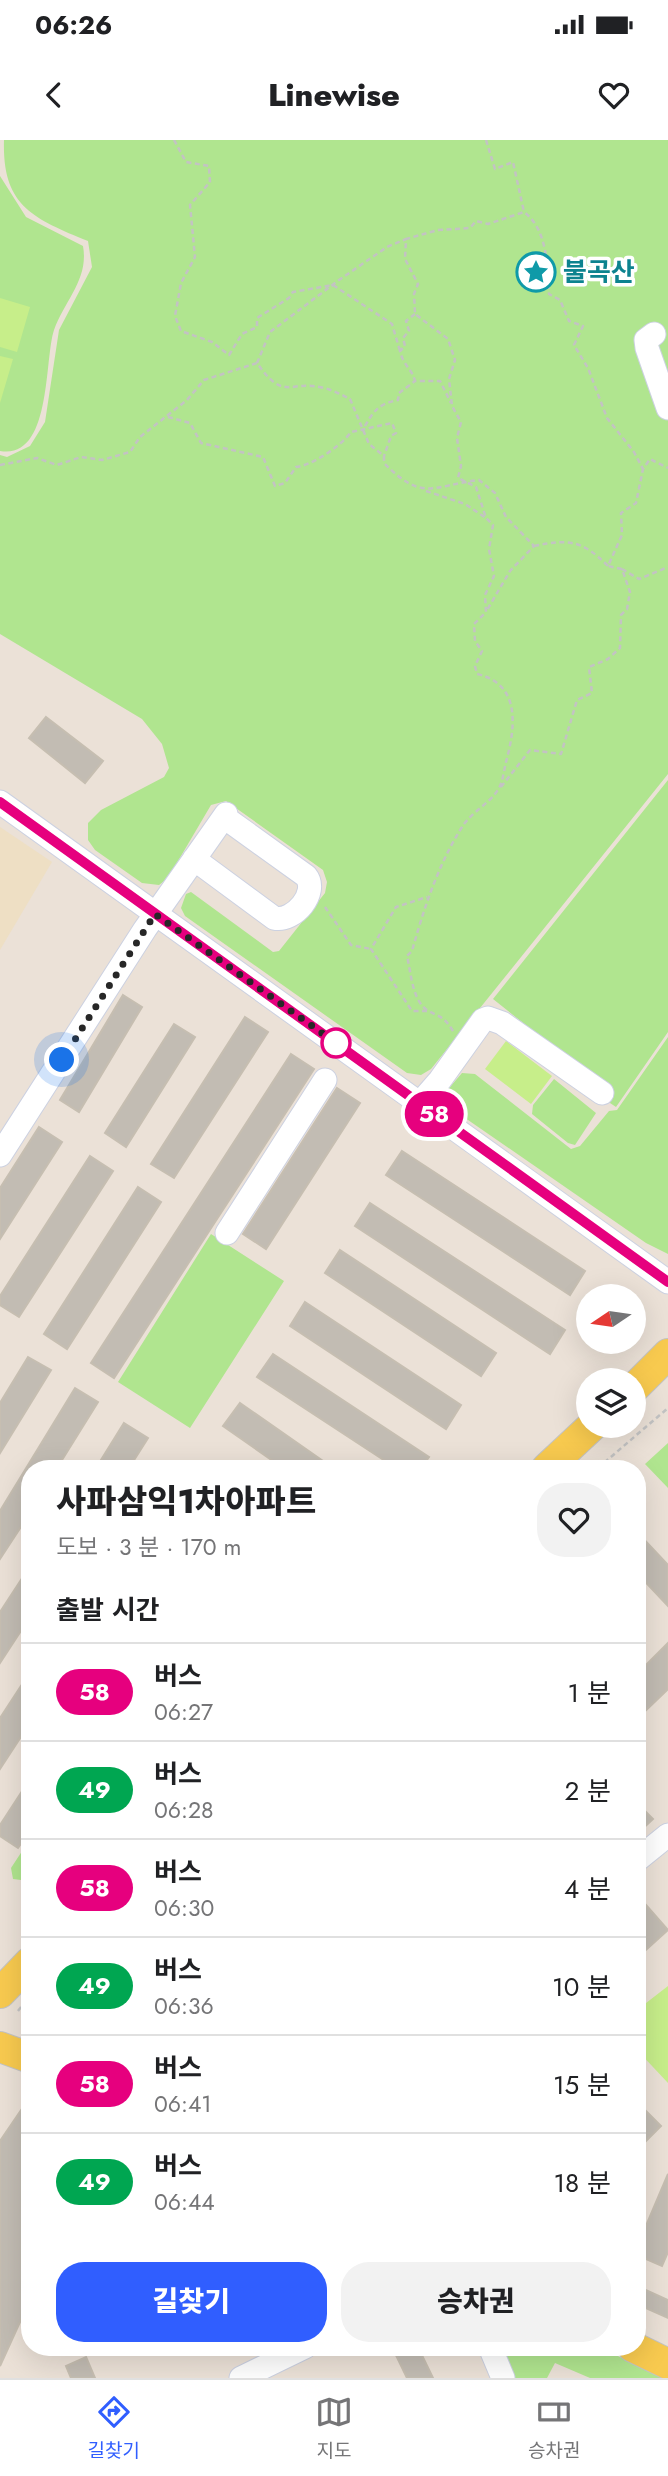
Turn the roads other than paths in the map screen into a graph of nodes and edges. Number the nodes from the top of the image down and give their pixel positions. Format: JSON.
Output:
{"nodes":[{"id":1,"x":654,"y":334,"type":"dead end"},
{"id":2,"x":668,"y":408,"type":"edge"},
{"id":3,"x":0,"y":802,"type":"edge"},
{"id":4,"x":194,"y":859,"type":"junction"},
{"id":5,"x":155,"y":914,"type":"junction"},
{"id":6,"x":325,"y":1080,"type":"dead end"},
{"id":7,"x":602,"y":1093,"type":"dead end"},
{"id":8,"x":419,"y":1103,"type":"junction"},
{"id":9,"x":0,"y":1155,"type":"edge"},
{"id":10,"x":227,"y":1233,"type":"dead end"},
{"id":11,"x":668,"y":1282,"type":"edge"},
{"id":12,"x":668,"y":1354,"type":"edge"},
{"id":13,"x":646,"y":1376,"type":"edge"},
{"id":14,"x":579,"y":1438,"type":"edge"},
{"id":15,"x":556,"y":1460,"type":"edge"},
{"id":16,"x":668,"y":1835,"type":"edge"},
{"id":17,"x":646,"y":1853,"type":"edge"},
{"id":18,"x":21,"y":1979,"type":"edge"},
{"id":19,"x":9,"y":2002,"type":"edge"},
{"id":20,"x":0,"y":2047,"type":"edge"},
{"id":21,"x":21,"y":2055,"type":"edge"},
{"id":22,"x":646,"y":2353,"type":"edge"},
{"id":23,"x":286,"y":2356,"type":"edge"},
{"id":24,"x":494,"y":2356,"type":"edge"},
{"id":25,"x":668,"y":2364,"type":"edge"},
{"id":26,"x":241,"y":2378,"type":"edge"},
{"id":27,"x":503,"y":2378,"type":"edge"}],
"edges":[{"from":1,"to":2,"type":"street"},
{"from":3,"to":5,"type":"street"},
{"from":4,"to":4,"type":"street"},
{"from":4,"to":5,"type":"street"},
{"from":5,"to":8,"type":"street"},
{"from":5,"to":9,"type":"street"},
{"from":6,"to":10,"type":"street"},
{"from":7,"to":8,"type":"street"},
{"from":8,"to":11,"type":"street"},
{"from":12,"to":13,"type":"main road"},
{"from":14,"to":15,"type":"main road"},
{"from":16,"to":17,"type":"street"},
{"from":18,"to":19,"type":"main road"},
{"from":20,"to":21,"type":"main road"},
{"from":22,"to":25,"type":"main road"},
{"from":23,"to":26,"type":"street"},
{"from":24,"to":27,"type":"street"}]}
